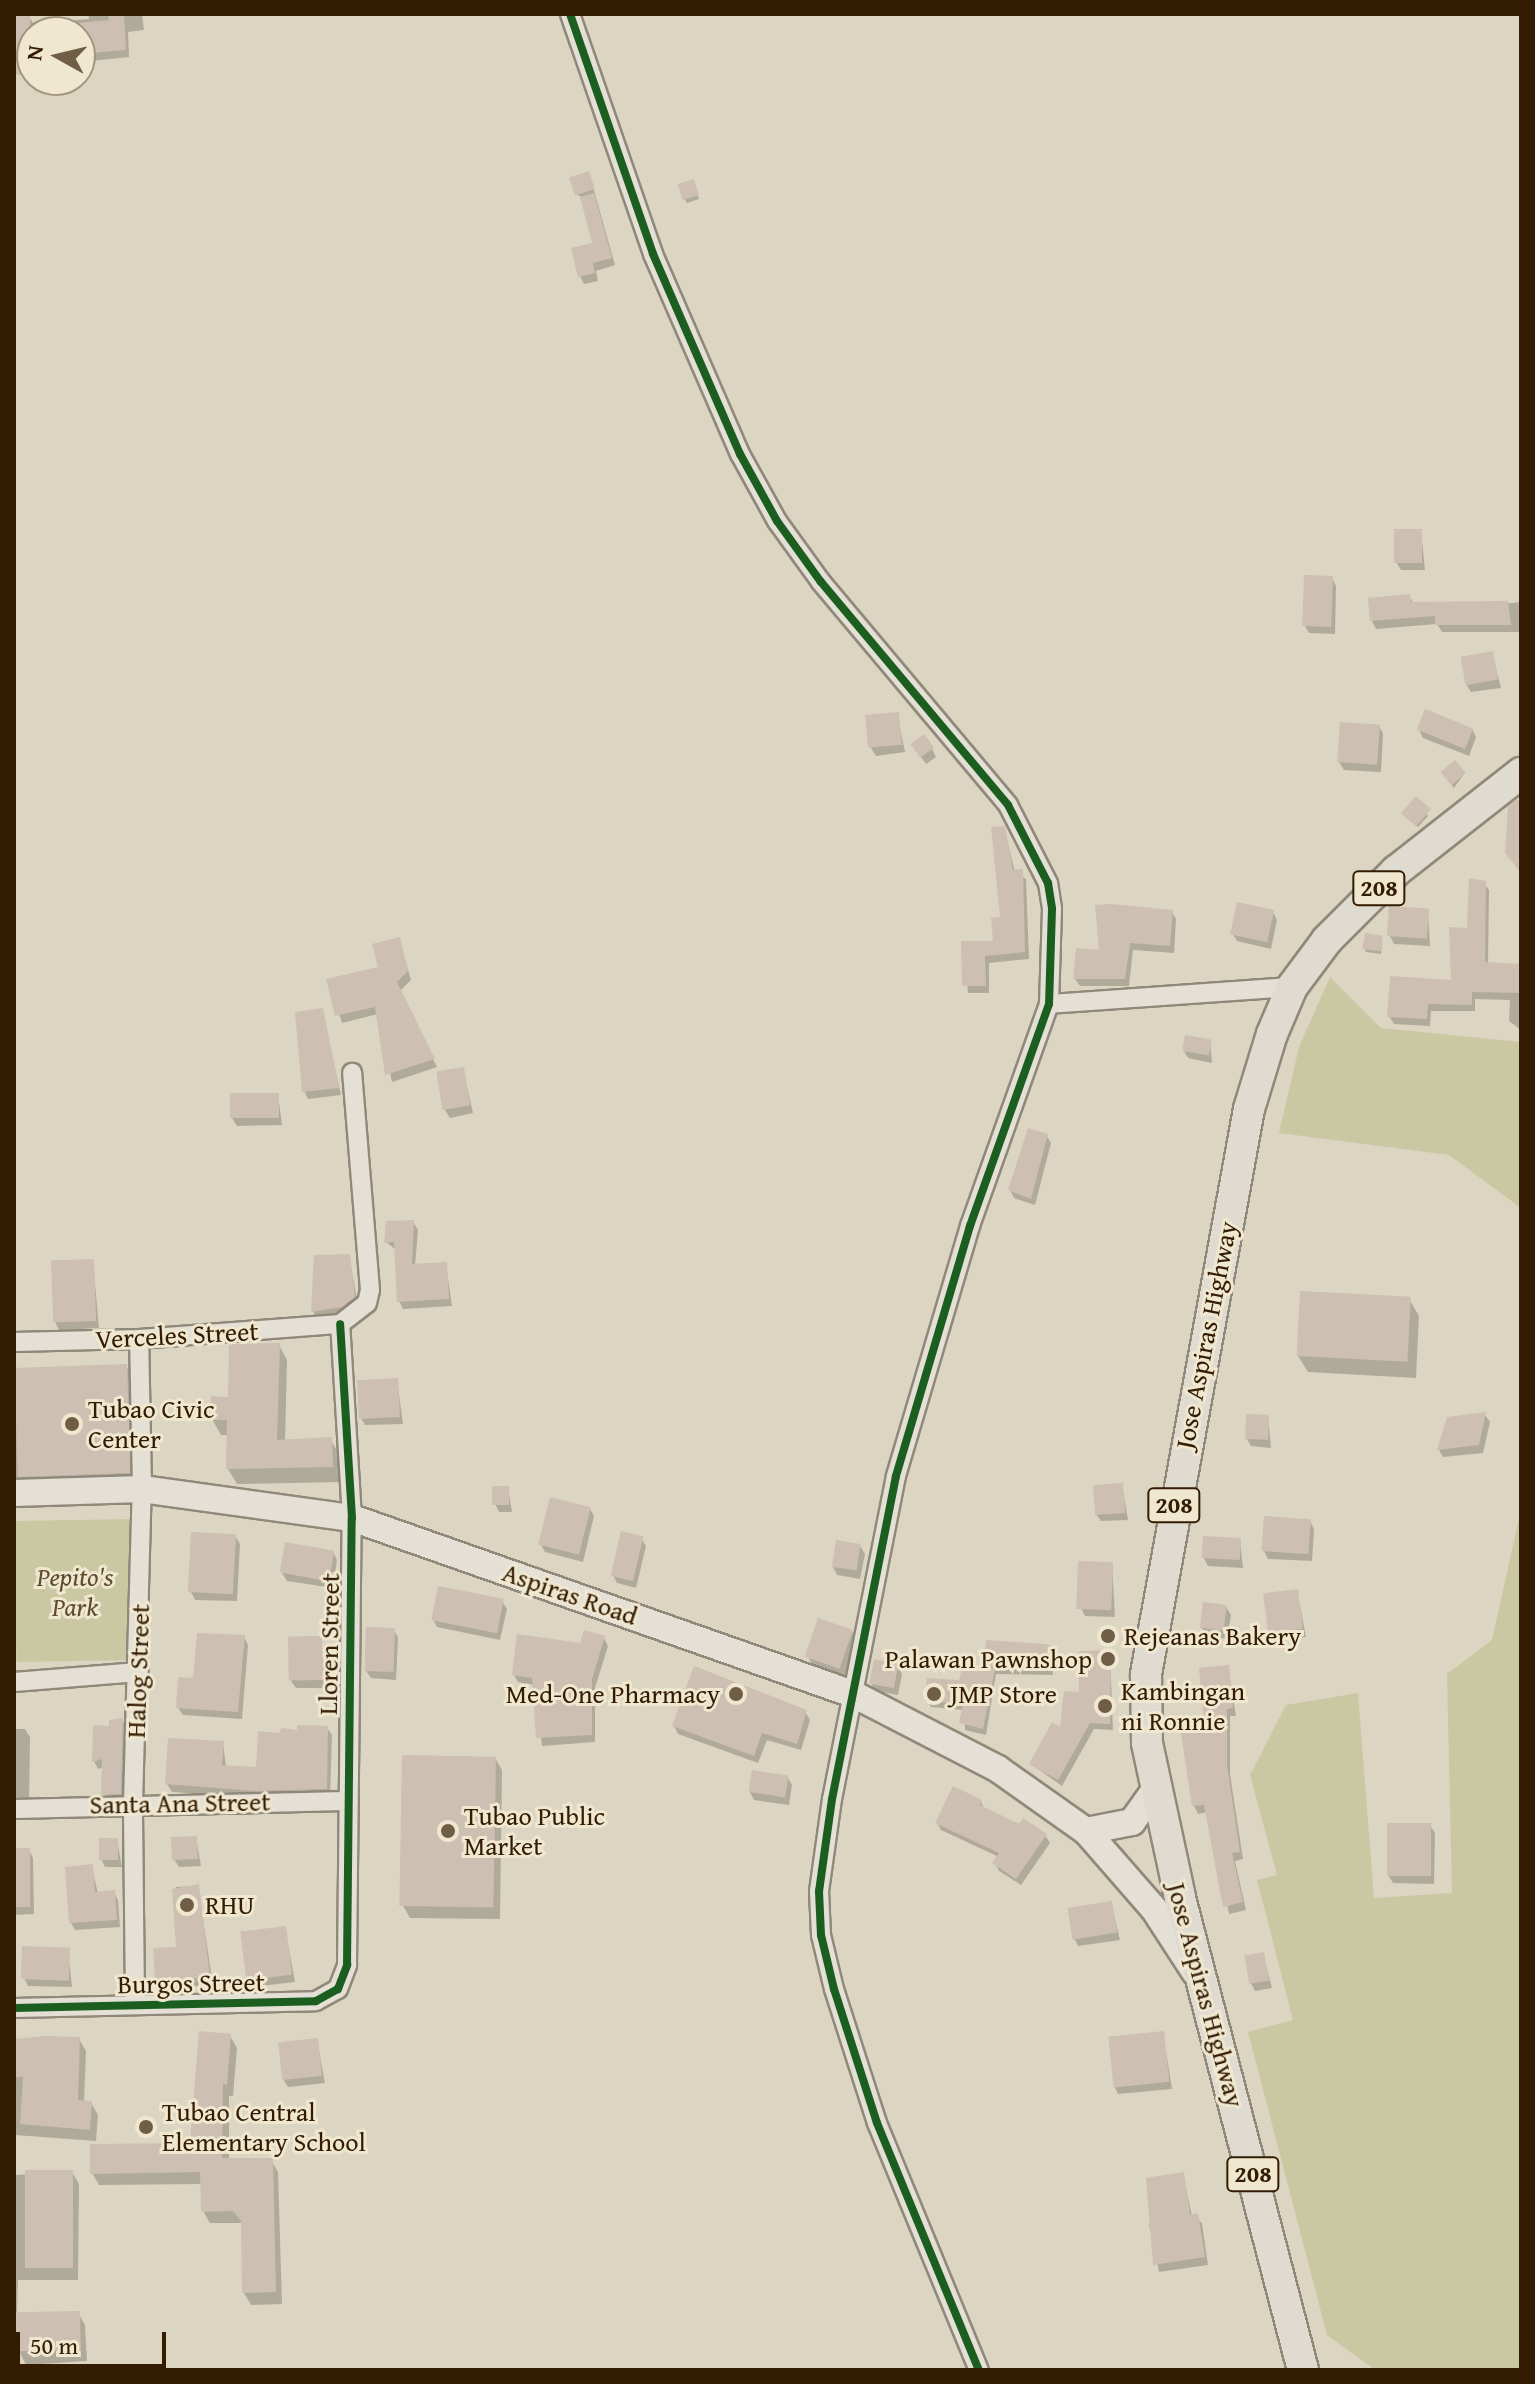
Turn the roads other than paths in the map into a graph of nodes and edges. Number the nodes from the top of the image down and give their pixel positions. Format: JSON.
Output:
{"nodes":[{"id":1,"x":570,"y":14,"type":"edge"},
{"id":2,"x":1521,"y":773,"type":"edge"},
{"id":3,"x":1292,"y":987,"type":"junction"},
{"id":4,"x":1049,"y":1004,"type":"junction"},
{"id":5,"x":352,"y":1073,"type":"dead end"},
{"id":6,"x":340,"y":1324,"type":"junction"},
{"id":7,"x":139,"y":1339,"type":"junction"},
{"id":8,"x":14,"y":1342,"type":"edge"},
{"id":9,"x":142,"y":1489,"type":"junction"},
{"id":10,"x":14,"y":1493,"type":"edge"},
{"id":11,"x":352,"y":1518,"type":"junction"},
{"id":12,"x":139,"y":1672,"type":"junction"},
{"id":13,"x":14,"y":1682,"type":"edge"},
{"id":14,"x":853,"y":1694,"type":"junction"},
{"id":15,"x":1157,"y":1787,"type":"junction"},
{"id":16,"x":346,"y":1801,"type":"junction"},
{"id":17,"x":133,"y":1803,"type":"junction"},
{"id":18,"x":14,"y":1809,"type":"edge"},
{"id":19,"x":1086,"y":1831,"type":"junction"},
{"id":20,"x":347,"y":1965,"type":"joint"},
{"id":21,"x":1199,"y":1978,"type":"junction"},
{"id":22,"x":135,"y":2003,"type":"junction"},
{"id":23,"x":14,"y":2008,"type":"edge"},
{"id":24,"x":979,"y":2370,"type":"edge"},
{"id":25,"x":1303,"y":2370,"type":"edge"}],
"edges":[{"from":1,"to":4,"type":"street"},
{"from":2,"to":3,"type":"main road","name":"Jose Aspiras Highway","number":"208"},
{"from":3,"to":4,"type":"street"},
{"from":3,"to":15,"type":"main road","name":"Jose Aspiras Highway","number":"208"},
{"from":4,"to":14,"type":"street"},
{"from":5,"to":6,"type":"street"},
{"from":6,"to":7,"type":"street","name":"Verceles Street"},
{"from":6,"to":11,"type":"street","name":"Lloren Street"},
{"from":7,"to":8,"type":"street","name":"Verceles Street"},
{"from":7,"to":9,"type":"street","name":"Halog Street"},
{"from":9,"to":10,"type":"main road","name":"Aspiras Road"},
{"from":9,"to":11,"type":"main road","name":"Aspiras Road"},
{"from":9,"to":12,"type":"street","name":"Halog Street"},
{"from":11,"to":14,"type":"main road","name":"Aspiras Road"},
{"from":11,"to":16,"type":"street","name":"Lloren Street"},
{"from":12,"to":13,"type":"street"},
{"from":12,"to":17,"type":"street","name":"Halog Street"},
{"from":14,"to":19,"type":"main road","name":"Aspiras Road"},
{"from":14,"to":24,"type":"street"},
{"from":15,"to":19,"type":"main road"},
{"from":15,"to":21,"type":"main road","name":"Jose Aspiras Highway","number":"208"},
{"from":16,"to":17,"type":"street","name":"Santa Ana Street"},
{"from":16,"to":20,"type":"street","name":"Lloren Street"},
{"from":17,"to":18,"type":"street","name":"Santa Ana Street"},
{"from":17,"to":22,"type":"street","name":"Halog Street"},
{"from":19,"to":21,"type":"main road","name":"Aspiras Road"},
{"from":20,"to":22,"type":"street","name":"Burgos Street"},
{"from":21,"to":25,"type":"main road","name":"Jose Aspiras Highway","number":"208"},
{"from":22,"to":23,"type":"street","name":"Burgos Street"}]}
